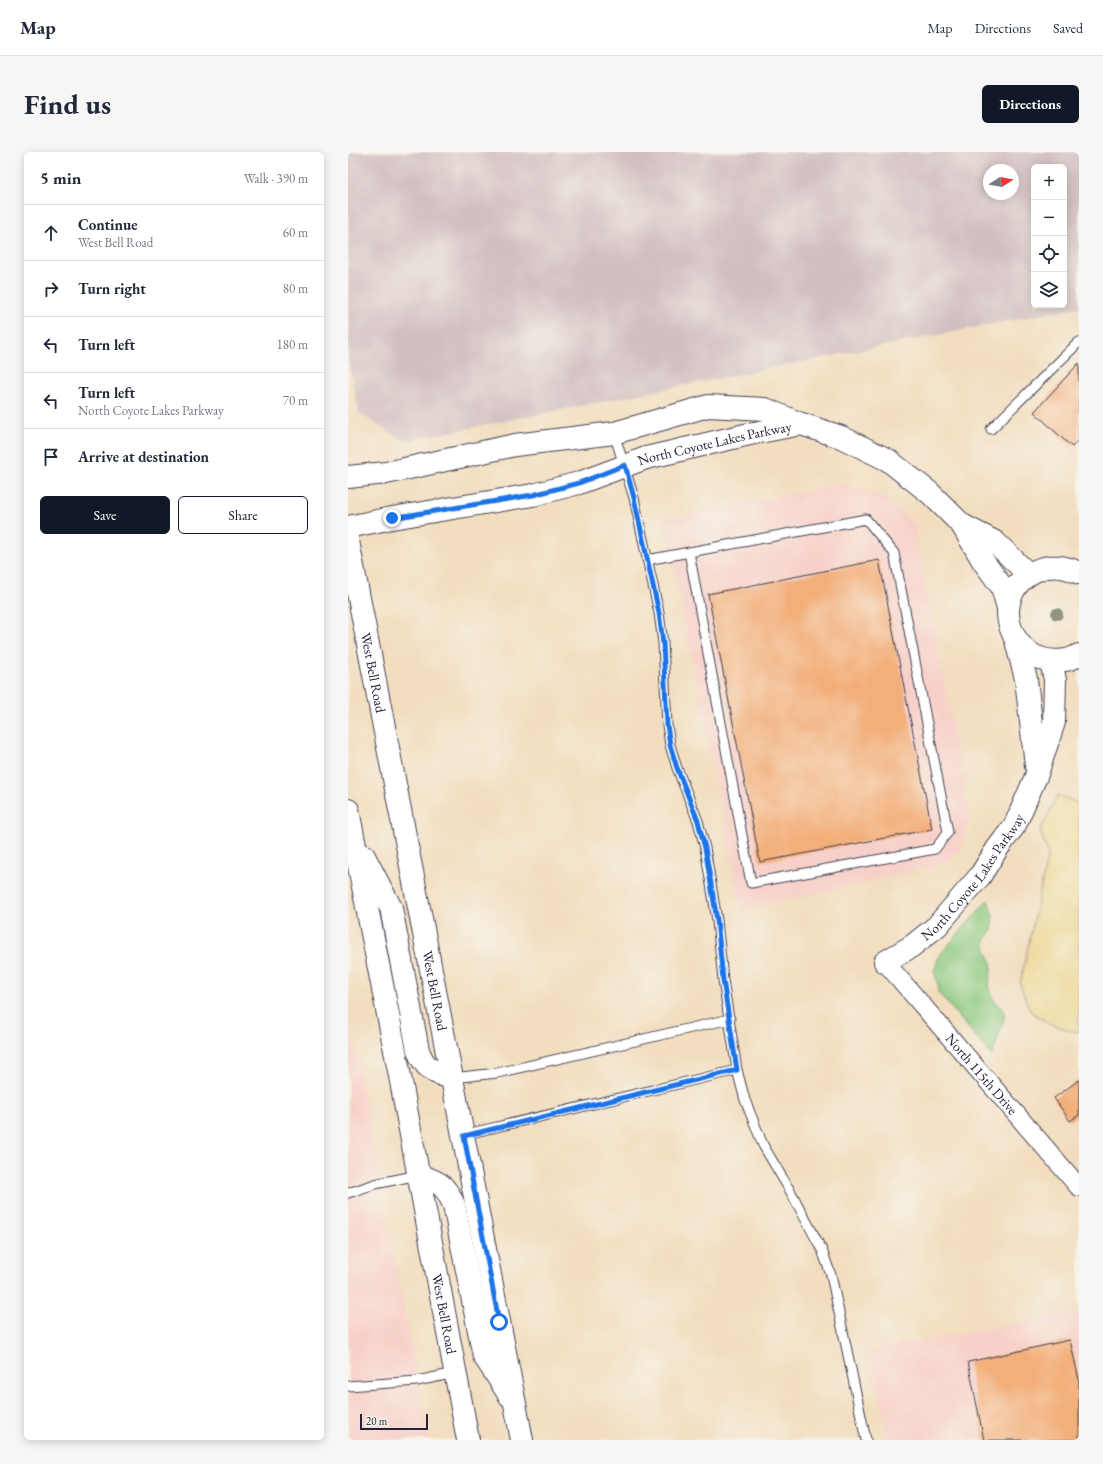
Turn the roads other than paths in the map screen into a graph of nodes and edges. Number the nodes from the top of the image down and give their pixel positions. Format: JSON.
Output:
{"nodes":[{"id":1,"x":1079,"y":342,"type":"edge"},
{"id":2,"x":801,"y":424,"type":"junction"},
{"id":3,"x":991,"y":429,"type":"dead end"},
{"id":4,"x":614,"y":433,"type":"junction"},
{"id":5,"x":625,"y":465,"type":"junction"},
{"id":6,"x":348,"y":477,"type":"edge"},
{"id":7,"x":962,"y":525,"type":"junction"},
{"id":8,"x":348,"y":526,"type":"edge"},
{"id":9,"x":348,"y":541,"type":"edge"},
{"id":10,"x":689,"y":552,"type":"junction"},
{"id":11,"x":647,"y":560,"type":"junction"},
{"id":12,"x":1075,"y":567,"type":"edge"},
{"id":13,"x":1028,"y":574,"type":"junction"},
{"id":14,"x":1008,"y":608,"type":"junction"},
{"id":15,"x":1016,"y":641,"type":"junction"},
{"id":16,"x":1079,"y":655,"type":"edge"},
{"id":17,"x":1051,"y":661,"type":"junction"},
{"id":18,"x":1036,"y":774,"type":"junction"},
{"id":19,"x":348,"y":810,"type":"edge"},
{"id":20,"x":353,"y":836,"type":"junction"},
{"id":21,"x":885,"y":962,"type":"joint"},
{"id":22,"x":730,"y":1019,"type":"junction"},
{"id":23,"x":737,"y":1070,"type":"junction"},
{"id":24,"x":452,"y":1078,"type":"junction"},
{"id":25,"x":464,"y":1136,"type":"junction"},
{"id":26,"x":418,"y":1175,"type":"junction"},
{"id":27,"x":1079,"y":1187,"type":"edge"},
{"id":28,"x":348,"y":1194,"type":"edge"},
{"id":29,"x":455,"y":1373,"type":"junction"},
{"id":30,"x":348,"y":1386,"type":"edge"},
{"id":31,"x":516,"y":1405,"type":"junction"},
{"id":32,"x":468,"y":1440,"type":"edge"},
{"id":33,"x":522,"y":1440,"type":"edge"},
{"id":34,"x":866,"y":1440,"type":"edge"}],
"edges":[{"from":1,"to":3,"type":"lane"},
{"from":2,"to":4,"type":"main road","name":"North Coyote Lakes Parkway"},
{"from":2,"to":5,"type":"main road","name":"North Coyote Lakes Parkway"},
{"from":2,"to":7,"type":"main road","name":"North Coyote Lakes Parkway"},
{"from":4,"to":5,"type":"lane"},
{"from":4,"to":6,"type":"main road","name":"North Coyote Lakes Parkway"},
{"from":5,"to":8,"type":"main road","name":"North Coyote Lakes Parkway"},
{"from":5,"to":11,"type":"lane"},
{"from":7,"to":13,"type":"main road","name":"North Coyote Lakes Parkway"},
{"from":7,"to":14,"type":"main road","name":"North Coyote Lakes Parkway"},
{"from":9,"to":24,"type":"main road","name":"West Bell Road"},
{"from":10,"to":10,"type":"lane"},
{"from":10,"to":11,"type":"lane"},
{"from":11,"to":22,"type":"lane"},
{"from":12,"to":13,"type":"main road"},
{"from":13,"to":14,"type":"main road"},
{"from":14,"to":15,"type":"main road","name":"North Coyote Lakes Parkway"},
{"from":15,"to":17,"type":"main road"},
{"from":15,"to":18,"type":"main road","name":"North Coyote Lakes Parkway"},
{"from":16,"to":17,"type":"main road"},
{"from":17,"to":18,"type":"main road","name":"North Coyote Lakes Parkway"},
{"from":18,"to":21,"type":"main road","name":"North Coyote Lakes Parkway"},
{"from":19,"to":20,"type":"main road","name":"West Bell Road"},
{"from":20,"to":24,"type":"main road"},
{"from":20,"to":26,"type":"main road","name":"West Bell Road"},
{"from":21,"to":27,"type":"street","name":"North 115th Drive"},
{"from":22,"to":23,"type":"lane"},
{"from":22,"to":24,"type":"lane"},
{"from":23,"to":25,"type":"lane"},
{"from":23,"to":34,"type":"lane"},
{"from":24,"to":25,"type":"main road","name":"West Bell Road"},
{"from":25,"to":31,"type":"main road","name":"West Bell Road"},
{"from":26,"to":28,"type":"lane"},
{"from":26,"to":29,"type":"main road","name":"West Bell Road"},
{"from":26,"to":31,"type":"main road"},
{"from":29,"to":30,"type":"lane"},
{"from":29,"to":32,"type":"main road","name":"West Bell Road"},
{"from":31,"to":33,"type":"main road","name":"West Bell Road"}]}
